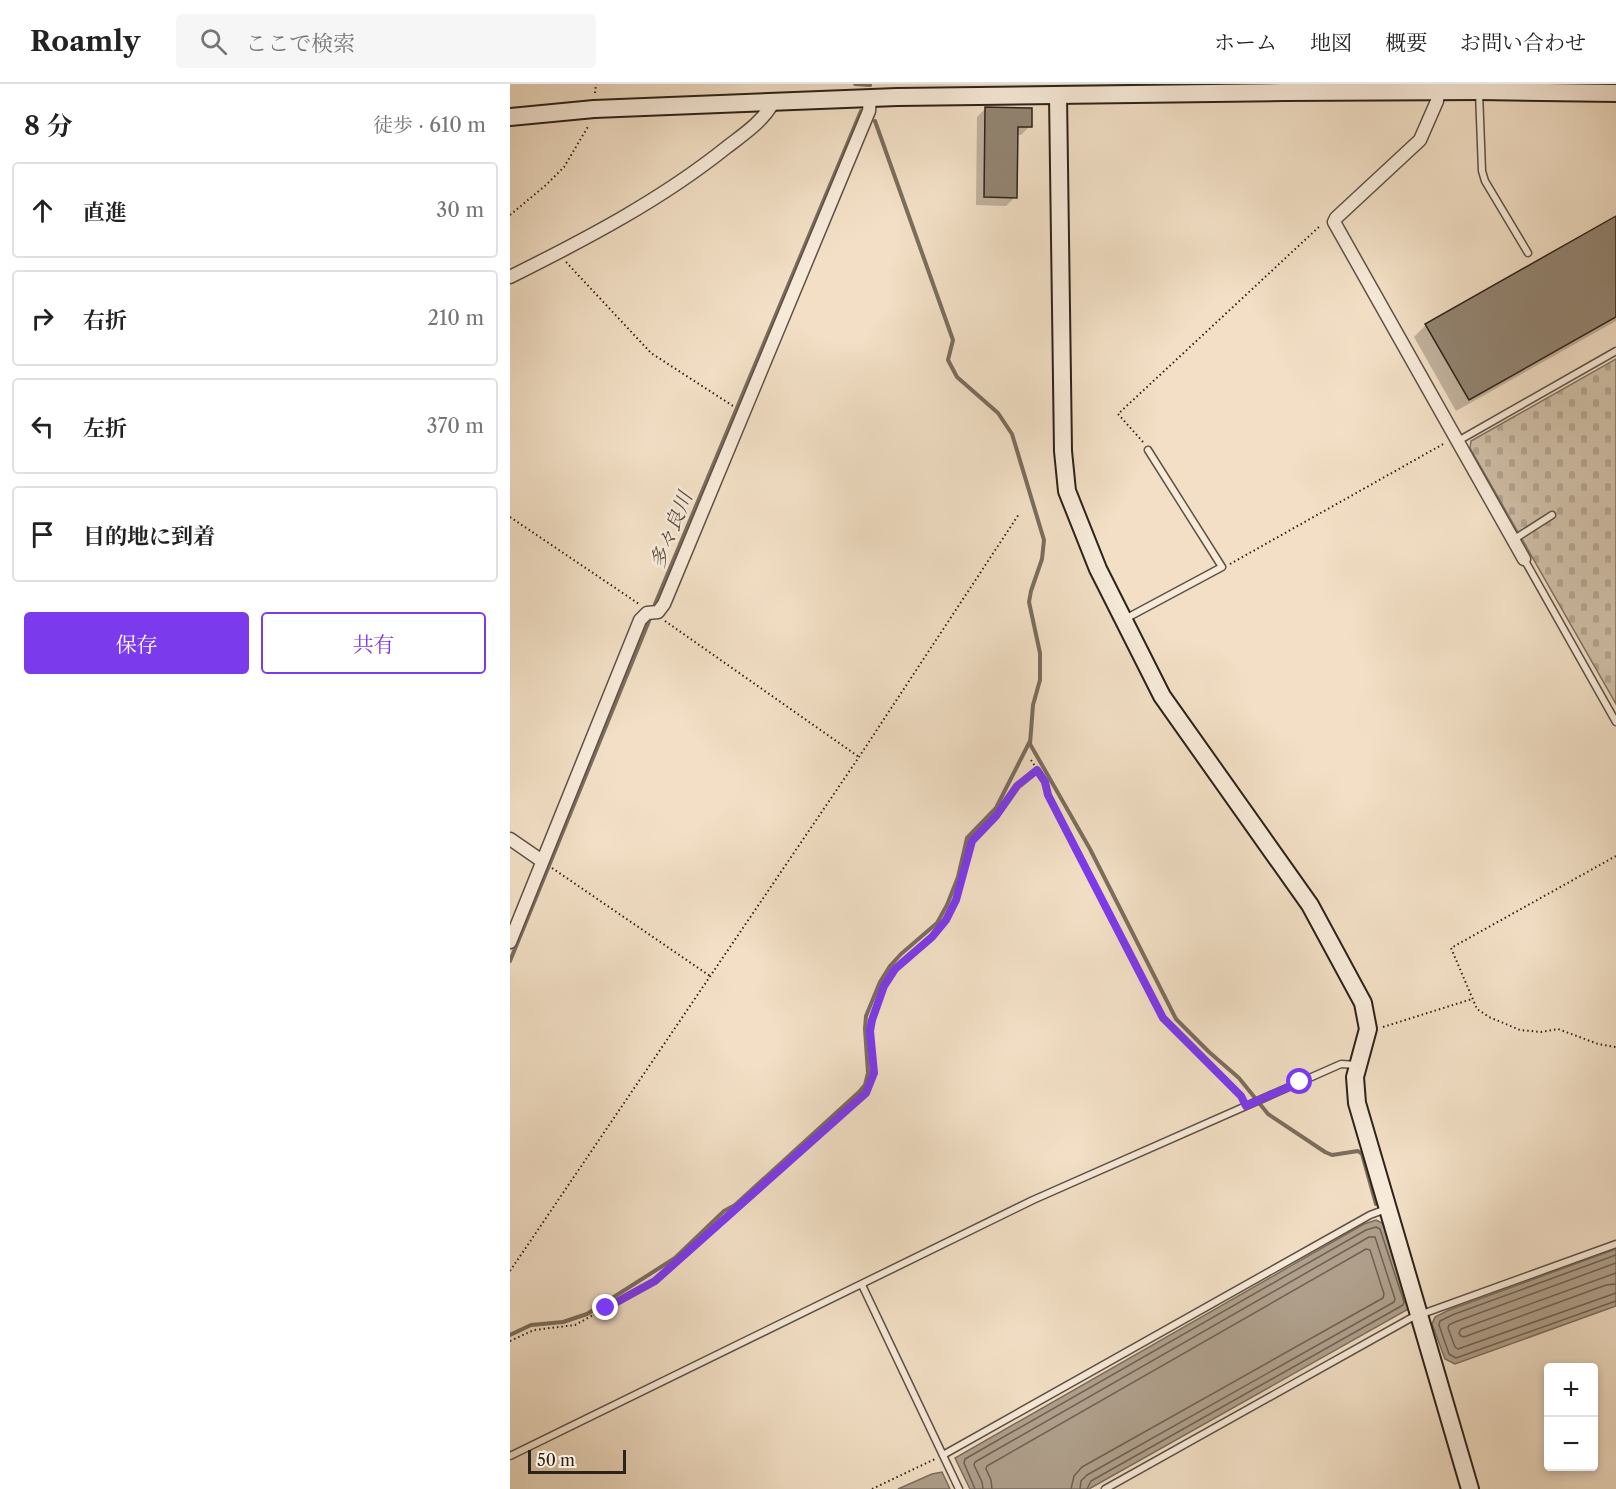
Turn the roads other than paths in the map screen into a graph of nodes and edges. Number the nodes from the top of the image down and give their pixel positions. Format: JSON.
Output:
{"nodes":[{"id":1,"x":1479,"y":88,"type":"edge"},
{"id":2,"x":1058,"y":89,"type":"edge"},
{"id":3,"x":897,"y":90,"type":"edge"},
{"id":4,"x":1438,"y":91,"type":"junction"},
{"id":5,"x":1616,"y":93,"type":"edge"},
{"id":6,"x":870,"y":97,"type":"junction"},
{"id":7,"x":773,"y":103,"type":"junction"},
{"id":8,"x":510,"y":117,"type":"edge"},
{"id":9,"x":1528,"y":253,"type":"dead end"},
{"id":10,"x":510,"y":277,"type":"edge"},
{"id":11,"x":1616,"y":351,"type":"edge"},
{"id":12,"x":1458,"y":441,"type":"junction"},
{"id":13,"x":1148,"y":450,"type":"road end"},
{"id":14,"x":1552,"y":515,"type":"dead end"},
{"id":15,"x":1513,"y":540,"type":"junction"},
{"id":16,"x":1524,"y":559,"type":"joint"},
{"id":17,"x":1123,"y":621,"type":"junction"},
{"id":18,"x":1616,"y":722,"type":"edge"},
{"id":19,"x":510,"y":839,"type":"edge"},
{"id":20,"x":542,"y":861,"type":"junction"},
{"id":21,"x":510,"y":942,"type":"edge"},
{"id":22,"x":1358,"y":1066,"type":"junction"},
{"id":23,"x":1388,"y":1209,"type":"junction"},
{"id":24,"x":1616,"y":1244,"type":"edge"},
{"id":25,"x":862,"y":1285,"type":"junction"},
{"id":26,"x":1420,"y":1314,"type":"junction"},
{"id":27,"x":943,"y":1455,"type":"junction"},
{"id":28,"x":510,"y":1456,"type":"edge"},
{"id":29,"x":959,"y":1489,"type":"edge"},
{"id":30,"x":1105,"y":1489,"type":"edge"},
{"id":31,"x":1470,"y":1489,"type":"edge"}],
"edges":[{"from":1,"to":4,"type":"street"},
{"from":1,"to":5,"type":"street"},
{"from":1,"to":9,"type":"lane"},
{"from":2,"to":3,"type":"street"},
{"from":2,"to":4,"type":"street"},
{"from":2,"to":17,"type":"street"},
{"from":3,"to":6,"type":"street"},
{"from":4,"to":12,"type":"street"},
{"from":6,"to":7,"type":"street"},
{"from":6,"to":20,"type":"street"},
{"from":7,"to":8,"type":"street"},
{"from":7,"to":10,"type":"street"},
{"from":11,"to":12,"type":"lane"},
{"from":12,"to":15,"type":"street"},
{"from":13,"to":17,"type":"lane"},
{"from":14,"to":15,"type":"lane"},
{"from":15,"to":16,"type":"street"},
{"from":16,"to":18,"type":"lane"},
{"from":17,"to":22,"type":"street"},
{"from":19,"to":20,"type":"street"},
{"from":20,"to":21,"type":"street"},
{"from":22,"to":23,"type":"street"},
{"from":22,"to":25,"type":"lane"},
{"from":23,"to":26,"type":"street"},
{"from":23,"to":27,"type":"lane"},
{"from":24,"to":26,"type":"lane"},
{"from":25,"to":27,"type":"lane"},
{"from":25,"to":28,"type":"lane"},
{"from":26,"to":30,"type":"lane"},
{"from":26,"to":31,"type":"street"},
{"from":27,"to":29,"type":"lane"}]}
